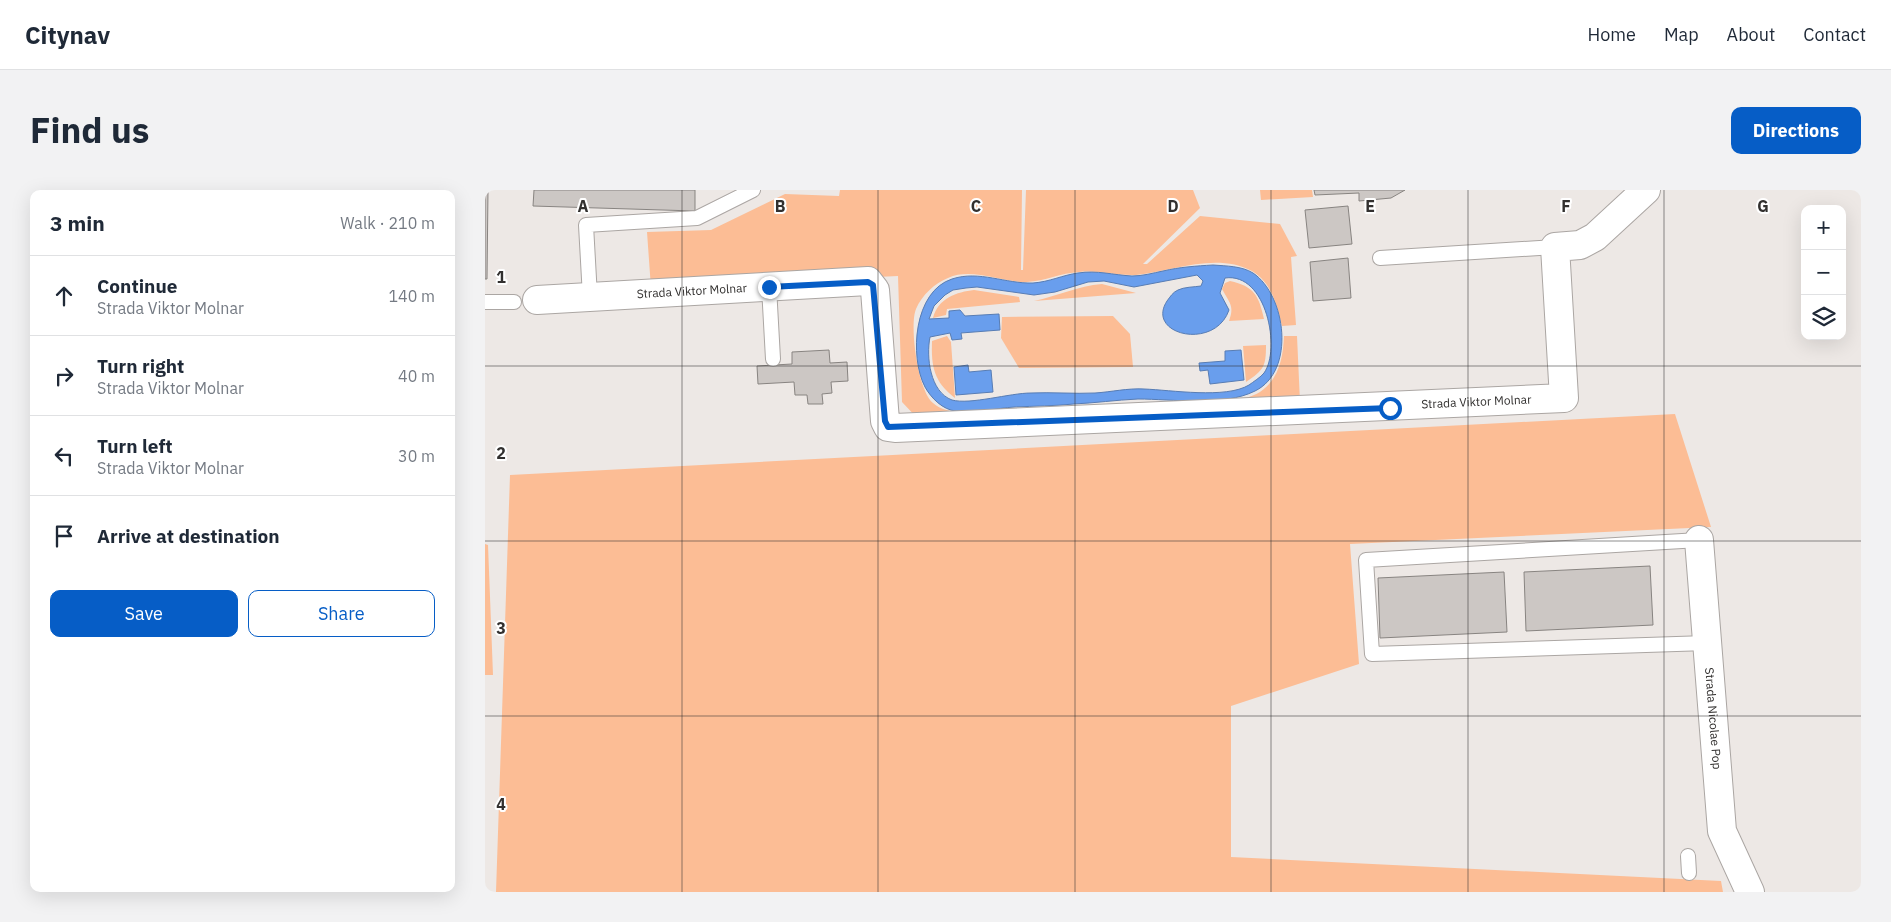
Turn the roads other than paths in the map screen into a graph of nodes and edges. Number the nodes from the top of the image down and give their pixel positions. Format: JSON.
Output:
{"nodes":[{"id":1,"x":753,"y":190,"type":"edge"},
{"id":2,"x":1646,"y":190,"type":"edge"},
{"id":3,"x":1555,"y":247,"type":"junction"},
{"id":4,"x":1380,"y":258,"type":"dead end"},
{"id":5,"x":769,"y":287,"type":"junction"},
{"id":6,"x":590,"y":297,"type":"junction"},
{"id":7,"x":526,"y":301,"type":"joint"},
{"id":8,"x":485,"y":302,"type":"edge"},
{"id":9,"x":773,"y":358,"type":"dead end"},
{"id":10,"x":1699,"y":540,"type":"joint"},
{"id":11,"x":1707,"y":646,"type":"junction"},
{"id":12,"x":1678,"y":652,"type":"dead end"},
{"id":13,"x":1688,"y":856,"type":"dead end"},
{"id":14,"x":1689,"y":873,"type":"dead end"},
{"id":15,"x":1750,"y":892,"type":"edge"}],
"edges":[{"from":1,"to":6,"type":"lane"},
{"from":2,"to":3,"type":"street"},
{"from":3,"to":4,"type":"lane"},
{"from":3,"to":5,"type":"street","name":"Strada Viktor Molnar"},
{"from":5,"to":6,"type":"street","name":"Strada Viktor Molnar"},
{"from":5,"to":9,"type":"lane"},
{"from":6,"to":7,"type":"street","name":"Strada Viktor Molnar"},
{"from":7,"to":8,"type":"lane","name":"Strada Viktor Molnar"},
{"from":10,"to":11,"type":"street","name":"Strada Nicolae Pop"},
{"from":10,"to":11,"type":"lane"},
{"from":11,"to":12,"type":"lane"},
{"from":11,"to":15,"type":"street","name":"Strada Nicolae Pop"},
{"from":13,"to":14,"type":"lane"}]}
